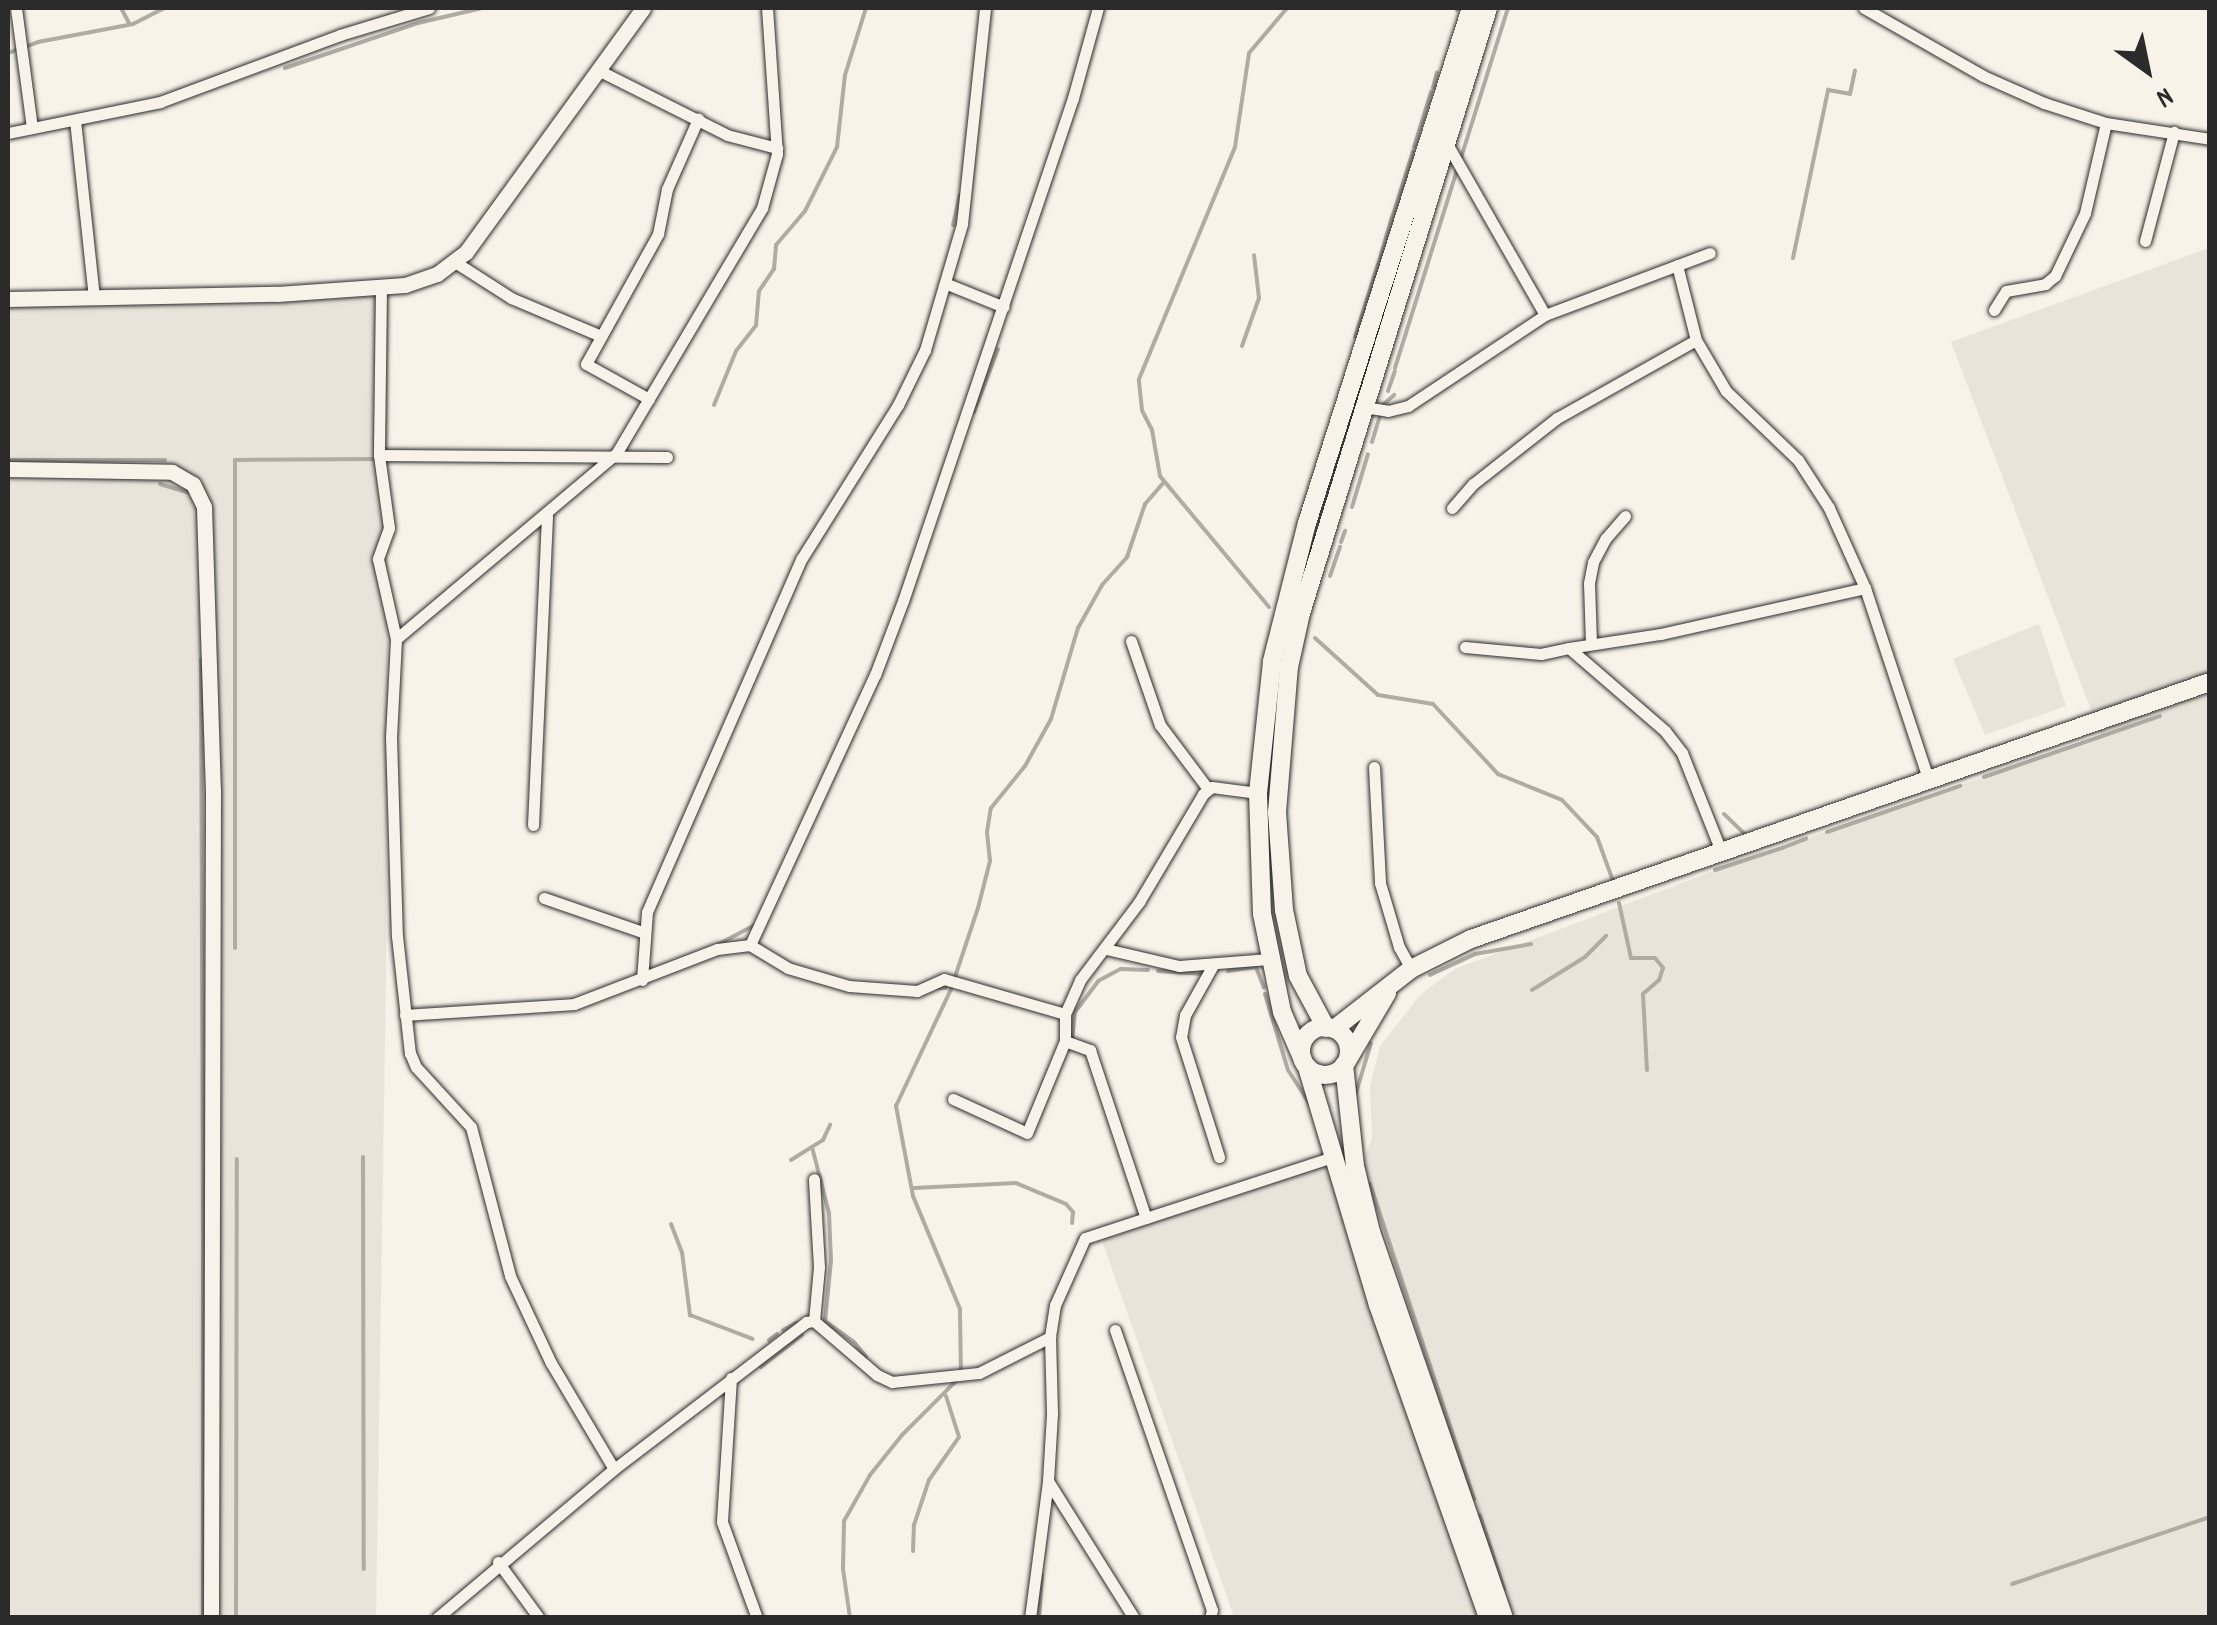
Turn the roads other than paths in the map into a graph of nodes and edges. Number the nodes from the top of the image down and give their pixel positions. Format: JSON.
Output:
{"nodes":[{"id":1,"x":16,"y":8,"type":"edge"},
{"id":2,"x":429,"y":8,"type":"edge"},
{"id":3,"x":643,"y":8,"type":"edge"},
{"id":4,"x":767,"y":8,"type":"edge"},
{"id":5,"x":986,"y":8,"type":"edge"},
{"id":6,"x":1098,"y":8,"type":"edge"},
{"id":7,"x":1471,"y":8,"type":"edge"},
{"id":8,"x":1488,"y":8,"type":"edge"},
{"id":9,"x":1864,"y":8,"type":"edge"},
{"id":10,"x":598,"y":70,"type":"junction"},
{"id":11,"x":698,"y":119,"type":"junction"},
{"id":12,"x":75,"y":120,"type":"junction"},
{"id":13,"x":2106,"y":123,"type":"junction"},
{"id":14,"x":32,"y":128,"type":"junction"},
{"id":15,"x":2174,"y":132,"type":"junction"},
{"id":16,"x":8,"y":133,"type":"edge"},
{"id":17,"x":2210,"y":140,"type":"edge"},
{"id":18,"x":1446,"y":142,"type":"junction"},
{"id":19,"x":777,"y":148,"type":"junction"},
{"id":20,"x":2145,"y":241,"type":"dead end"},
{"id":21,"x":1710,"y":253,"type":"dead end"},
{"id":22,"x":456,"y":262,"type":"junction"},
{"id":23,"x":1677,"y":265,"type":"junction"},
{"id":24,"x":947,"y":284,"type":"junction"},
{"id":25,"x":381,"y":287,"type":"junction"},
{"id":26,"x":94,"y":298,"type":"junction"},
{"id":27,"x":8,"y":299,"type":"edge"},
{"id":28,"x":1004,"y":306,"type":"junction"},
{"id":29,"x":1994,"y":310,"type":"dead end"},
{"id":30,"x":1544,"y":315,"type":"junction"},
{"id":31,"x":601,"y":336,"type":"junction"},
{"id":32,"x":1696,"y":340,"type":"junction"},
{"id":33,"x":649,"y":399,"type":"junction"},
{"id":34,"x":1364,"y":407,"type":"junction"},
{"id":35,"x":616,"y":454,"type":"junction"},
{"id":36,"x":379,"y":455,"type":"junction"},
{"id":37,"x":667,"y":457,"type":"dead end"},
{"id":38,"x":8,"y":469,"type":"edge"},
{"id":39,"x":1452,"y":508,"type":"dead end"},
{"id":40,"x":547,"y":516,"type":"junction"},
{"id":41,"x":1625,"y":516,"type":"dead end"},
{"id":42,"x":1865,"y":588,"type":"junction"},
{"id":43,"x":396,"y":639,"type":"junction"},
{"id":44,"x":1131,"y":640,"type":"dead end"},
{"id":45,"x":1590,"y":643,"type":"junction"},
{"id":46,"x":1465,"y":647,"type":"dead end"},
{"id":47,"x":1569,"y":648,"type":"junction"},
{"id":48,"x":2210,"y":682,"type":"edge"},
{"id":49,"x":1374,"y":766,"type":"dead end"},
{"id":50,"x":1928,"y":779,"type":"junction"},
{"id":51,"x":1208,"y":789,"type":"junction"},
{"id":52,"x":1258,"y":793,"type":"junction"},
{"id":53,"x":533,"y":824,"type":"dead end"},
{"id":54,"x":1721,"y":851,"type":"junction"},
{"id":55,"x":544,"y":898,"type":"dead end"},
{"id":56,"x":1284,"y":910,"type":"junction"},
{"id":57,"x":1262,"y":914,"type":"junction"},
{"id":58,"x":642,"y":932,"type":"junction"},
{"id":59,"x":750,"y":944,"type":"junction"},
{"id":60,"x":1106,"y":949,"type":"junction"},
{"id":61,"x":1269,"y":958,"type":"junction"},
{"id":62,"x":1213,"y":965,"type":"junction"},
{"id":63,"x":1411,"y":968,"type":"junction"},
{"id":64,"x":642,"y":980,"type":"junction"},
{"id":65,"x":1393,"y":982,"type":"junction"},
{"id":66,"x":1065,"y":1014,"type":"junction"},
{"id":67,"x":405,"y":1016,"type":"junction"},
{"id":68,"x":1330,"y":1028,"type":"junction"},
{"id":69,"x":1064,"y":1041,"type":"junction"},
{"id":70,"x":1305,"y":1063,"type":"junction"},
{"id":71,"x":1346,"y":1063,"type":"junction"},
{"id":72,"x":953,"y":1099,"type":"dead end"},
{"id":73,"x":1336,"y":1156,"type":"junction"},
{"id":74,"x":1219,"y":1157,"type":"dead end"},
{"id":75,"x":814,"y":1179,"type":"dead end"},
{"id":76,"x":1146,"y":1218,"type":"junction"},
{"id":77,"x":1386,"y":1303,"type":"junction"},
{"id":78,"x":814,"y":1321,"type":"junction"},
{"id":79,"x":1115,"y":1330,"type":"dead end"},
{"id":80,"x":1050,"y":1337,"type":"junction"},
{"id":81,"x":731,"y":1378,"type":"junction"},
{"id":82,"x":614,"y":1468,"type":"junction"},
{"id":83,"x":1048,"y":1481,"type":"junction"},
{"id":84,"x":1458,"y":1510,"type":"junction"},
{"id":85,"x":498,"y":1562,"type":"junction"},
{"id":86,"x":211,"y":1618,"type":"edge"},
{"id":87,"x":437,"y":1618,"type":"edge"},
{"id":88,"x":540,"y":1618,"type":"edge"},
{"id":89,"x":757,"y":1618,"type":"edge"},
{"id":90,"x":1030,"y":1618,"type":"edge"},
{"id":91,"x":1134,"y":1618,"type":"edge"},
{"id":92,"x":1210,"y":1618,"type":"edge"},
{"id":93,"x":1488,"y":1618,"type":"edge"},
{"id":94,"x":1504,"y":1618,"type":"edge"}],
"edges":[{"from":1,"to":14,"type":"street"},
{"from":2,"to":12,"type":"street"},
{"from":3,"to":10,"type":"street"},
{"from":4,"to":19,"type":"street"},
{"from":5,"to":24,"type":"street"},
{"from":6,"to":28,"type":"street"},
{"from":7,"to":52,"type":"main road"},
{"from":8,"to":18,"type":"main road"},
{"from":9,"to":13,"type":"street"},
{"from":10,"to":11,"type":"street"},
{"from":10,"to":22,"type":"street"},
{"from":11,"to":19,"type":"street"},
{"from":11,"to":31,"type":"street"},
{"from":12,"to":14,"type":"street"},
{"from":12,"to":26,"type":"street"},
{"from":13,"to":15,"type":"street"},
{"from":13,"to":29,"type":"street"},
{"from":14,"to":16,"type":"street"},
{"from":15,"to":17,"type":"street"},
{"from":15,"to":20,"type":"street"},
{"from":18,"to":30,"type":"street"},
{"from":18,"to":34,"type":"main road"},
{"from":19,"to":33,"type":"street"},
{"from":21,"to":23,"type":"street"},
{"from":22,"to":25,"type":"street"},
{"from":22,"to":31,"type":"street"},
{"from":23,"to":30,"type":"street"},
{"from":23,"to":32,"type":"street"},
{"from":24,"to":28,"type":"street"},
{"from":24,"to":58,"type":"street"},
{"from":25,"to":26,"type":"street"},
{"from":25,"to":36,"type":"street"},
{"from":26,"to":27,"type":"street"},
{"from":28,"to":59,"type":"street"},
{"from":30,"to":34,"type":"street"},
{"from":31,"to":33,"type":"street"},
{"from":32,"to":39,"type":"street"},
{"from":32,"to":42,"type":"street"},
{"from":33,"to":35,"type":"street"},
{"from":34,"to":56,"type":"main road"},
{"from":35,"to":36,"type":"street"},
{"from":35,"to":37,"type":"street"},
{"from":35,"to":40,"type":"street"},
{"from":36,"to":43,"type":"street"},
{"from":38,"to":86,"type":"street"},
{"from":40,"to":43,"type":"street"},
{"from":40,"to":53,"type":"street"},
{"from":41,"to":45,"type":"street"},
{"from":42,"to":45,"type":"street"},
{"from":42,"to":50,"type":"street"},
{"from":43,"to":67,"type":"street"},
{"from":44,"to":51,"type":"street"},
{"from":45,"to":47,"type":"street"},
{"from":46,"to":47,"type":"street"},
{"from":47,"to":54,"type":"street"},
{"from":48,"to":50,"type":"main road"},
{"from":49,"to":63,"type":"street"},
{"from":50,"to":54,"type":"main road"},
{"from":51,"to":52,"type":"street"},
{"from":51,"to":60,"type":"street"},
{"from":52,"to":57,"type":"main road"},
{"from":54,"to":63,"type":"main road"},
{"from":55,"to":58,"type":"street"},
{"from":56,"to":57,"type":"main road"},
{"from":56,"to":68,"type":"main road"},
{"from":57,"to":61,"type":"main road"},
{"from":58,"to":64,"type":"street"},
{"from":59,"to":64,"type":"street"},
{"from":59,"to":66,"type":"street"},
{"from":60,"to":62,"type":"street"},
{"from":60,"to":66,"type":"street"},
{"from":61,"to":62,"type":"street"},
{"from":61,"to":70,"type":"main road"},
{"from":62,"to":74,"type":"street"},
{"from":63,"to":65,"type":"main road"},
{"from":64,"to":67,"type":"street"},
{"from":65,"to":68,"type":"main road"},
{"from":65,"to":71,"type":"main road"},
{"from":66,"to":69,"type":"street"},
{"from":67,"to":82,"type":"street"},
{"from":68,"to":70,"type":"main road"},
{"from":68,"to":71,"type":"main road"},
{"from":69,"to":72,"type":"street"},
{"from":69,"to":76,"type":"street"},
{"from":70,"to":71,"type":"main road"},
{"from":70,"to":73,"type":"main road"},
{"from":71,"to":77,"type":"main road"},
{"from":73,"to":76,"type":"street"},
{"from":73,"to":77,"type":"main road"},
{"from":75,"to":78,"type":"street"},
{"from":76,"to":80,"type":"street"},
{"from":77,"to":84,"type":"main road"},
{"from":78,"to":80,"type":"street"},
{"from":78,"to":81,"type":"street"},
{"from":79,"to":92,"type":"street"},
{"from":80,"to":83,"type":"street"},
{"from":81,"to":82,"type":"street"},
{"from":81,"to":89,"type":"street"},
{"from":82,"to":85,"type":"street"},
{"from":83,"to":90,"type":"street"},
{"from":83,"to":91,"type":"street"},
{"from":84,"to":93,"type":"main road"},
{"from":84,"to":94,"type":"main road"},
{"from":85,"to":87,"type":"street"},
{"from":85,"to":88,"type":"street"}]}
